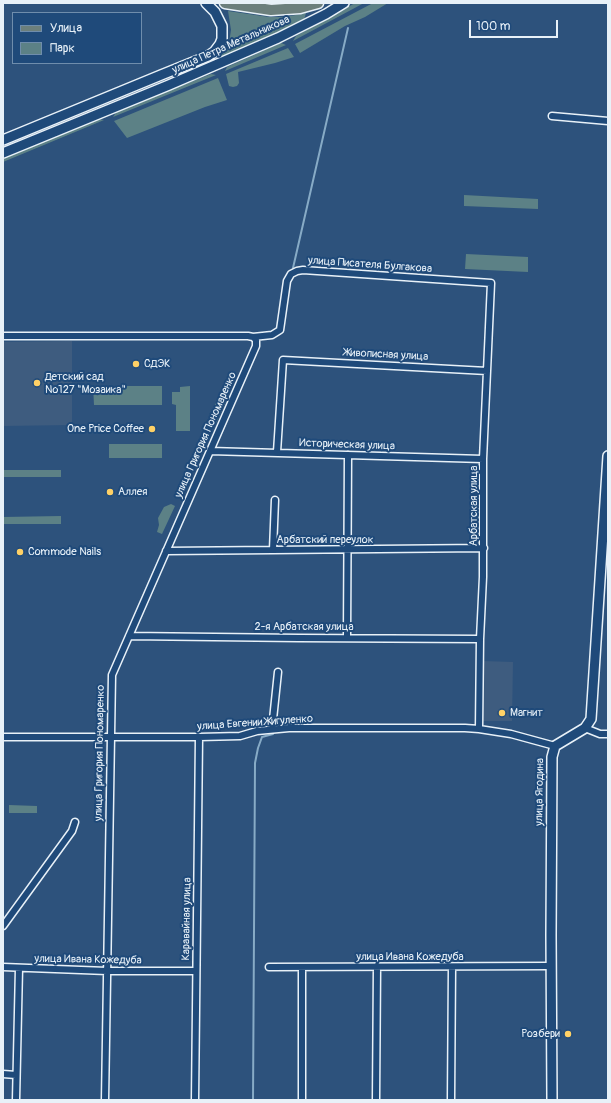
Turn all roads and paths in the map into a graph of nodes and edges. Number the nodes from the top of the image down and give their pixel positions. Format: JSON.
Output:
{"nodes":[{"id":1,"x":206,"y":3,"type":"edge"},
{"id":2,"x":225,"y":3,"type":"edge"},
{"id":3,"x":318,"y":3,"type":"edge"},
{"id":4,"x":344,"y":3,"type":"edge"},
{"id":5,"x":161,"y":75,"type":"junction"},
{"id":6,"x":169,"y":85,"type":"junction"},
{"id":7,"x":552,"y":116,"type":"dead end"},
{"id":8,"x":608,"y":121,"type":"edge"},
{"id":9,"x":3,"y":140,"type":"edge"},
{"id":10,"x":3,"y":153,"type":"edge"},
{"id":11,"x":491,"y":283,"type":"joint"},
{"id":12,"x":3,"y":336,"type":"edge"},
{"id":13,"x":255,"y":339,"type":"junction"},
{"id":14,"x":487,"y":370,"type":"junction"},
{"id":15,"x":210,"y":451,"type":"junction"},
{"id":16,"x":277,"y":452,"type":"junction"},
{"id":17,"x":348,"y":455,"type":"junction"},
{"id":18,"x":608,"y":456,"type":"edge"},
{"id":19,"x":483,"y":459,"type":"junction"},
{"id":20,"x":275,"y":500,"type":"dead end"},
{"id":21,"x":484,"y":548,"type":"junction"},
{"id":22,"x":274,"y":550,"type":"junction"},
{"id":23,"x":347,"y":550,"type":"junction"},
{"id":24,"x":166,"y":551,"type":"junction"},
{"id":25,"x":129,"y":636,"type":"junction"},
{"id":26,"x":346,"y":637,"type":"junction"},
{"id":27,"x":480,"y":638,"type":"junction"},
{"id":28,"x":278,"y":672,"type":"dead end"},
{"id":29,"x":585,"y":728,"type":"junction"},
{"id":30,"x":272,"y":729,"type":"junction"},
{"id":31,"x":479,"y":729,"type":"junction"},
{"id":32,"x":608,"y":734,"type":"edge"},
{"id":33,"x":3,"y":736,"type":"edge"},
{"id":34,"x":199,"y":737,"type":"junction"},
{"id":35,"x":111,"y":738,"type":"junction"},
{"id":36,"x":555,"y":746,"type":"junction"},
{"id":37,"x":75,"y":822,"type":"dead end"},
{"id":38,"x":3,"y":926,"type":"edge"},
{"id":39,"x":377,"y":966,"type":"junction"},
{"id":40,"x":551,"y":966,"type":"junction"},
{"id":41,"x":3,"y":967,"type":"edge"},
{"id":42,"x":269,"y":967,"type":"dead end"},
{"id":43,"x":302,"y":967,"type":"junction"},
{"id":44,"x":452,"y":967,"type":"junction"},
{"id":45,"x":19,"y":968,"type":"junction"},
{"id":46,"x":107,"y":971,"type":"junction"},
{"id":47,"x":196,"y":971,"type":"junction"},
{"id":48,"x":3,"y":1074,"type":"edge"},
{"id":49,"x":16,"y":1074,"type":"junction"},
{"id":50,"x":16,"y":1100,"type":"edge"},
{"id":51,"x":105,"y":1100,"type":"edge"},
{"id":52,"x":195,"y":1100,"type":"edge"},
{"id":53,"x":302,"y":1100,"type":"edge"},
{"id":54,"x":376,"y":1100,"type":"edge"},
{"id":55,"x":452,"y":1100,"type":"edge"},
{"id":56,"x":552,"y":1100,"type":"edge"}],
"edges":[{"from":1,"to":5,"type":"main road","name":"улица Петра Метальникова"},
{"from":2,"to":3,"type":"main road"},
{"from":4,"to":6,"type":"main road","name":"улица Петра Метальникова"},
{"from":5,"to":6,"type":"main road","name":"улица Петра Метальникова"},
{"from":5,"to":9,"type":"main road","name":"улица Петра Метальникова"},
{"from":6,"to":10,"type":"main road","name":"улица Петра Метальникова"},
{"from":7,"to":8,"type":"street"},
{"from":11,"to":13,"type":"street","name":"улица Писателя Булгакова"},
{"from":11,"to":14,"type":"street","name":"Арбатская улица"},
{"from":12,"to":13,"type":"street"},
{"from":13,"to":15,"type":"street","name":"улица Григория Пономаренко"},
{"from":14,"to":16,"type":"street","name":"Живописная улица"},
{"from":14,"to":19,"type":"street","name":"Арбатская улица"},
{"from":15,"to":16,"type":"street","name":"Историческая улица"},
{"from":15,"to":24,"type":"street","name":"улица Григория Пономаренко"},
{"from":16,"to":17,"type":"street","name":"Историческая улица"},
{"from":17,"to":19,"type":"street","name":"Историческая улица"},
{"from":17,"to":23,"type":"street"},
{"from":18,"to":29,"type":"main road"},
{"from":19,"to":21,"type":"street","name":"Арбатская улица"},
{"from":20,"to":22,"type":"street"},
{"from":21,"to":23,"type":"street","name":"Арбатский переулок"},
{"from":21,"to":27,"type":"street","name":"Арбатская улица"},
{"from":22,"to":23,"type":"street","name":"Арбатский переулок"},
{"from":22,"to":24,"type":"street","name":"Арбатский переулок"},
{"from":23,"to":26,"type":"street"},
{"from":24,"to":25,"type":"street","name":"улица Григория Пономаренко"},
{"from":25,"to":26,"type":"street","name":"2-я Арбатская улица"},
{"from":25,"to":35,"type":"street","name":"улица Григория Пономаренко"},
{"from":26,"to":27,"type":"street","name":"2-я Арбатская улица"},
{"from":27,"to":31,"type":"street","name":"Арбатская улица"},
{"from":28,"to":30,"type":"street"},
{"from":29,"to":32,"type":"street"},
{"from":29,"to":36,"type":"main road","name":"улица Ягодина"},
{"from":30,"to":31,"type":"street","name":"улица Евгении Жигуленко"},
{"from":30,"to":34,"type":"street","name":"улица Евгении Жигуленко"},
{"from":31,"to":36,"type":"street","name":"улица Евгении Жигуленко"},
{"from":33,"to":35,"type":"street","name":"улица Евгении Жигуленко"},
{"from":34,"to":35,"type":"street","name":"улица Евгении Жигуленко"},
{"from":34,"to":47,"type":"street","name":"Каравайная улица"},
{"from":35,"to":46,"type":"street","name":"улица Григория Пономаренко"},
{"from":36,"to":40,"type":"main road","name":"улица Ягодина"},
{"from":37,"to":38,"type":"street"},
{"from":39,"to":43,"type":"street","name":"улица Ивана Кожедуба"},
{"from":39,"to":44,"type":"street","name":"улица Ивана Кожедуба"},
{"from":39,"to":54,"type":"street"},
{"from":40,"to":44,"type":"street","name":"улица Ивана Кожедуба"},
{"from":40,"to":56,"type":"main road","name":"улица Ягодина"},
{"from":41,"to":45,"type":"street","name":"улица Ивана Кожедуба"},
{"from":42,"to":43,"type":"street","name":"улица Ивана Кожедуба"},
{"from":43,"to":53,"type":"street"},
{"from":44,"to":55,"type":"street"},
{"from":45,"to":46,"type":"street","name":"улица Ивана Кожедуба"},
{"from":45,"to":49,"type":"street"},
{"from":46,"to":47,"type":"street","name":"улица Ивана Кожедуба"},
{"from":46,"to":51,"type":"street","name":"улица Григория Пономаренко"},
{"from":47,"to":52,"type":"street","name":"Каравайная улица"},
{"from":48,"to":49,"type":"street"},
{"from":49,"to":50,"type":"street"}]}
